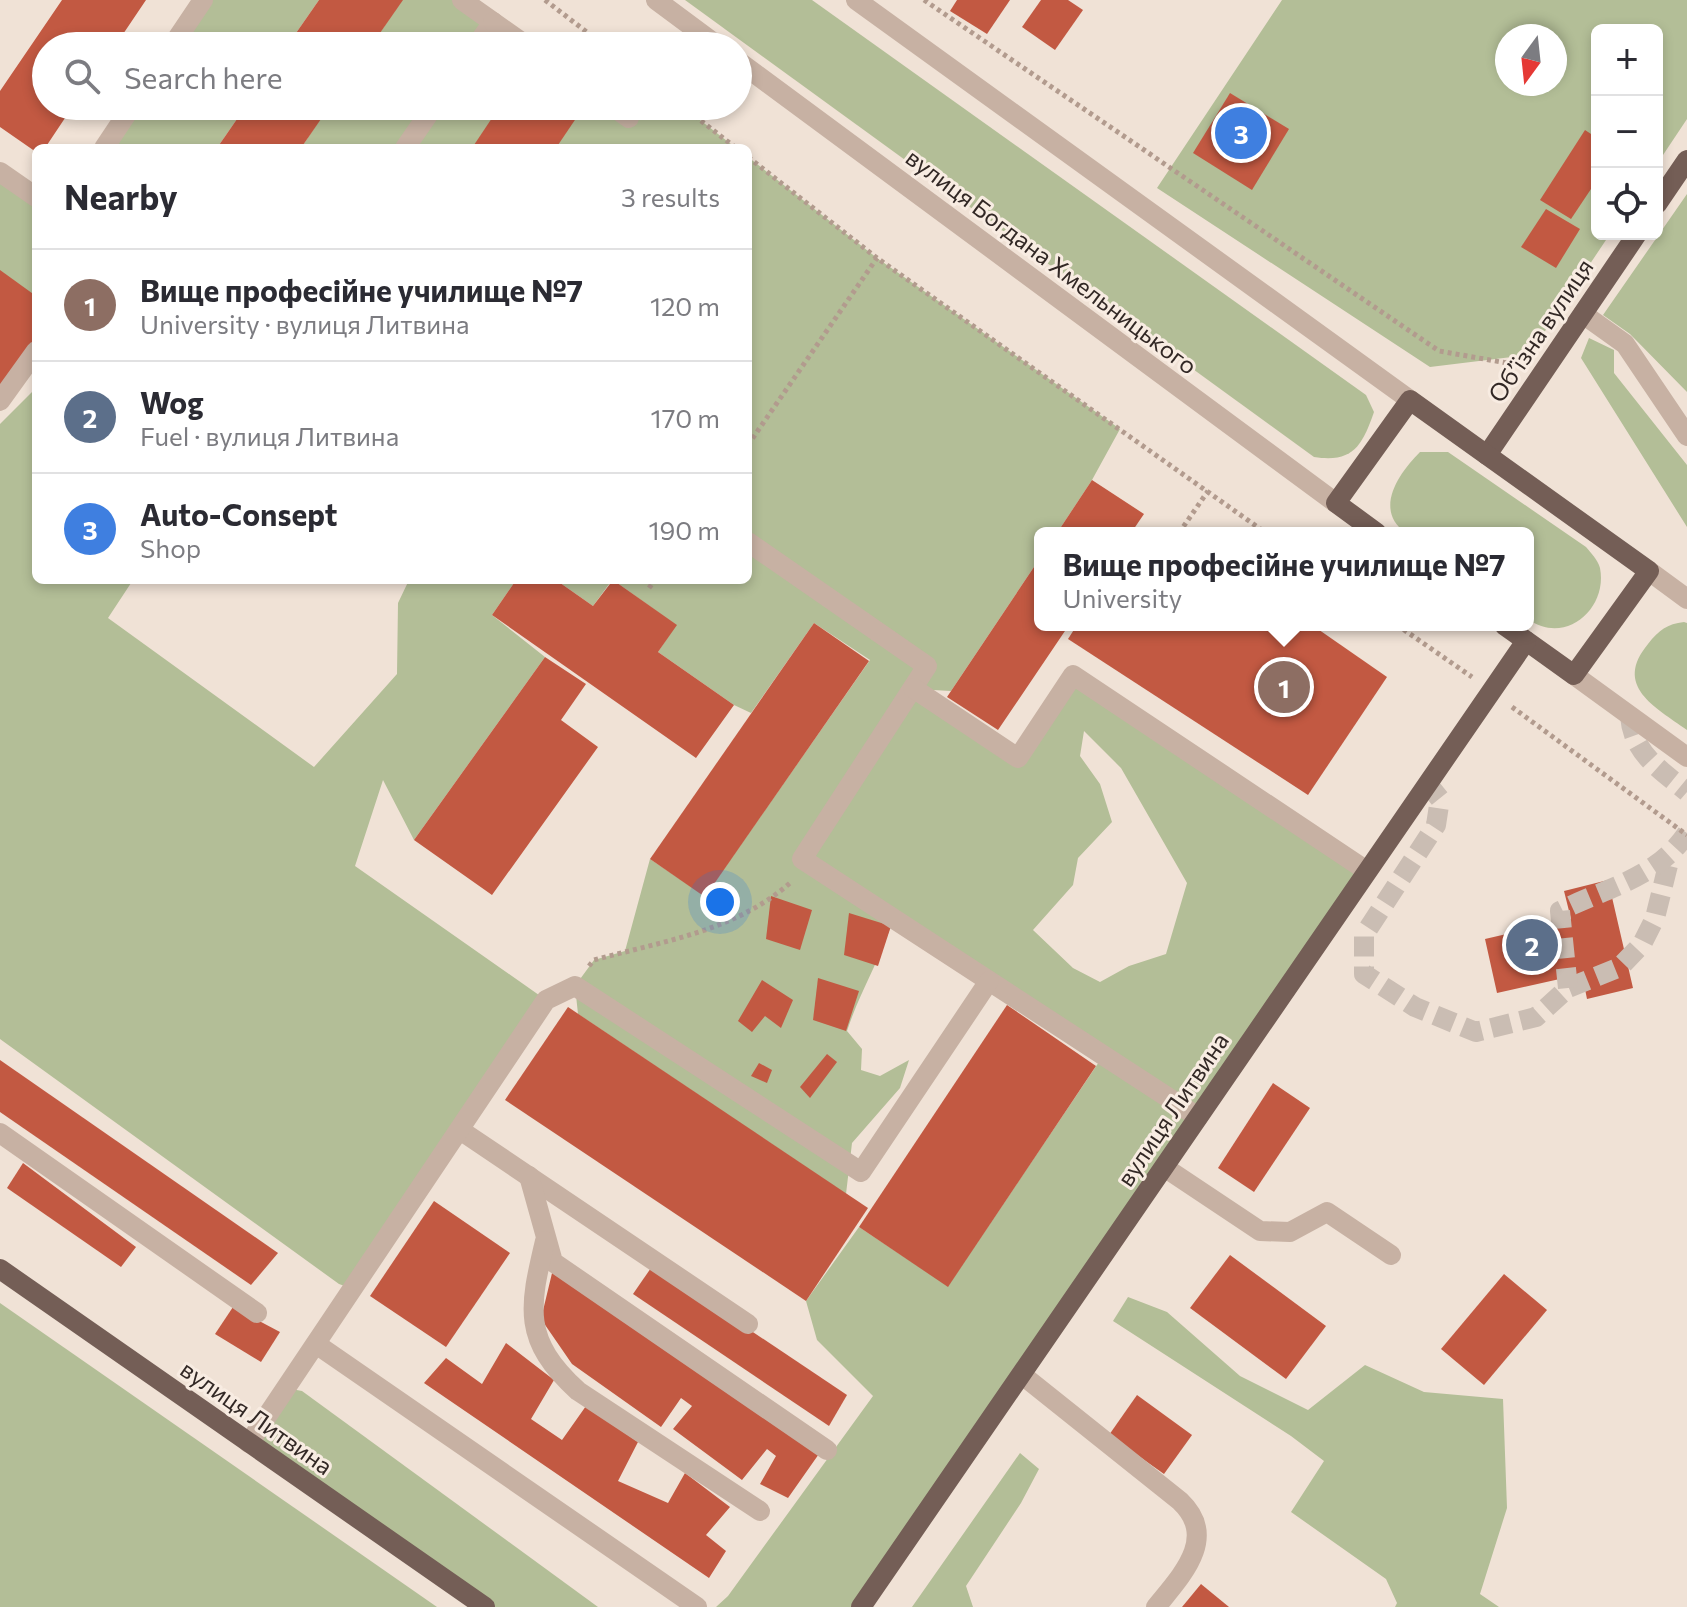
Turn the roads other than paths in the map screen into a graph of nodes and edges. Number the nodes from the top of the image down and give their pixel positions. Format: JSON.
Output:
{"nodes":[{"id":1,"x":203,"y":0,"type":"edge"},
{"id":2,"x":462,"y":0,"type":"edge"},
{"id":3,"x":656,"y":0,"type":"edge"},
{"id":4,"x":856,"y":0,"type":"edge"},
{"id":5,"x":493,"y":22,"type":"junction"},
{"id":6,"x":181,"y":32,"type":"edge"},
{"id":7,"x":486,"y":32,"type":"edge"},
{"id":8,"x":507,"y":32,"type":"edge"},
{"id":9,"x":699,"y":32,"type":"edge"},
{"id":10,"x":752,"y":71,"type":"edge"},
{"id":11,"x":123,"y":120,"type":"edge"},
{"id":12,"x":424,"y":120,"type":"edge"},
{"id":13,"x":107,"y":144,"type":"edge"},
{"id":14,"x":408,"y":144,"type":"edge"},
{"id":15,"x":1687,"y":160,"type":"edge"},
{"id":16,"x":0,"y":172,"type":"edge"},
{"id":17,"x":32,"y":194,"type":"edge"},
{"id":18,"x":1663,"y":195,"type":"edge"},
{"id":19,"x":1633,"y":240,"type":"edge"},
{"id":20,"x":1583,"y":314,"type":"junction"},
{"id":21,"x":32,"y":357,"type":"edge"},
{"id":22,"x":1410,"y":400,"type":"junction"},
{"id":23,"x":0,"y":401,"type":"edge"},
{"id":24,"x":1687,"y":436,"type":"edge"},
{"id":25,"x":1487,"y":455,"type":"junction"},
{"id":26,"x":1336,"y":503,"type":"junction"},
{"id":27,"x":1369,"y":527,"type":"edge"},
{"id":28,"x":752,"y":545,"type":"edge"},
{"id":29,"x":1649,"y":571,"type":"junction"},
{"id":30,"x":1687,"y":599,"type":"edge"},
{"id":31,"x":1512,"y":631,"type":"edge"},
{"id":32,"x":1526,"y":641,"type":"junction"},
{"id":33,"x":1574,"y":675,"type":"junction"},
{"id":34,"x":913,"y":688,"type":"junction"},
{"id":35,"x":1687,"y":757,"type":"edge"},
{"id":36,"x":1367,"y":871,"type":"junction"},
{"id":37,"x":989,"y":981,"type":"junction"},
{"id":38,"x":1198,"y":1117,"type":"junction"},
{"id":39,"x":460,"y":1130,"type":"junction"},
{"id":40,"x":0,"y":1133,"type":"edge"},
{"id":41,"x":1164,"y":1167,"type":"junction"},
{"id":42,"x":529,"y":1176,"type":"junction"},
{"id":43,"x":546,"y":1237,"type":"junction"},
{"id":44,"x":1391,"y":1255,"type":"dead end"},
{"id":45,"x":0,"y":1269,"type":"edge"},
{"id":46,"x":257,"y":1313,"type":"dead end"},
{"id":47,"x":748,"y":1324,"type":"dead end"},
{"id":48,"x":316,"y":1344,"type":"junction"},
{"id":49,"x":1021,"y":1374,"type":"junction"},
{"id":50,"x":249,"y":1443,"type":"junction"},
{"id":51,"x":827,"y":1450,"type":"dead end"},
{"id":52,"x":760,"y":1511,"type":"dead end"},
{"id":53,"x":485,"y":1607,"type":"edge"},
{"id":54,"x":697,"y":1607,"type":"edge"},
{"id":55,"x":861,"y":1607,"type":"edge"},
{"id":56,"x":1156,"y":1607,"type":"edge"}],
"edges":[{"from":1,"to":6,"type":"street"},
{"from":2,"to":5,"type":"street"},
{"from":3,"to":9,"type":"street"},
{"from":4,"to":22,"type":"street"},
{"from":5,"to":7,"type":"street"},
{"from":5,"to":8,"type":"street"},
{"from":10,"to":26,"type":"street","name":"вулиця Богдана Хмельницького"},
{"from":11,"to":13,"type":"street"},
{"from":12,"to":14,"type":"street"},
{"from":15,"to":18,"type":"main road"},
{"from":16,"to":17,"type":"street"},
{"from":19,"to":20,"type":"main road","name":"Обʼїзна вулиця"},
{"from":20,"to":24,"type":"street"},
{"from":20,"to":25,"type":"main road","name":"Обʼїзна вулиця"},
{"from":21,"to":23,"type":"street"},
{"from":22,"to":25,"type":"main road"},
{"from":22,"to":26,"type":"main road"},
{"from":25,"to":29,"type":"main road"},
{"from":26,"to":27,"type":"main road","name":"вулиця Богдана Хмельницького"},
{"from":28,"to":34,"type":"street"},
{"from":29,"to":30,"type":"street"},
{"from":29,"to":33,"type":"main road"},
{"from":31,"to":32,"type":"main road"},
{"from":32,"to":33,"type":"main road"},
{"from":32,"to":36,"type":"main road","name":"вулиця Литвина"},
{"from":33,"to":35,"type":"street"},
{"from":34,"to":36,"type":"street"},
{"from":34,"to":37,"type":"street"},
{"from":36,"to":38,"type":"main road","name":"вулиця Литвина"},
{"from":37,"to":38,"type":"street"},
{"from":37,"to":39,"type":"street"},
{"from":38,"to":41,"type":"main road","name":"вулиця Литвина"},
{"from":39,"to":42,"type":"street"},
{"from":39,"to":48,"type":"street"},
{"from":40,"to":46,"type":"street"},
{"from":41,"to":44,"type":"street"},
{"from":41,"to":49,"type":"main road","name":"вулиця Литвина"},
{"from":42,"to":43,"type":"street"},
{"from":42,"to":47,"type":"street"},
{"from":43,"to":51,"type":"street"},
{"from":43,"to":52,"type":"street"},
{"from":45,"to":50,"type":"main road","name":"вулиця Литвина"},
{"from":48,"to":50,"type":"street"},
{"from":48,"to":54,"type":"street"},
{"from":49,"to":55,"type":"main road","name":"вулиця Литвина"},
{"from":49,"to":56,"type":"street"},
{"from":50,"to":53,"type":"main road","name":"вулиця Литвина"}]}
